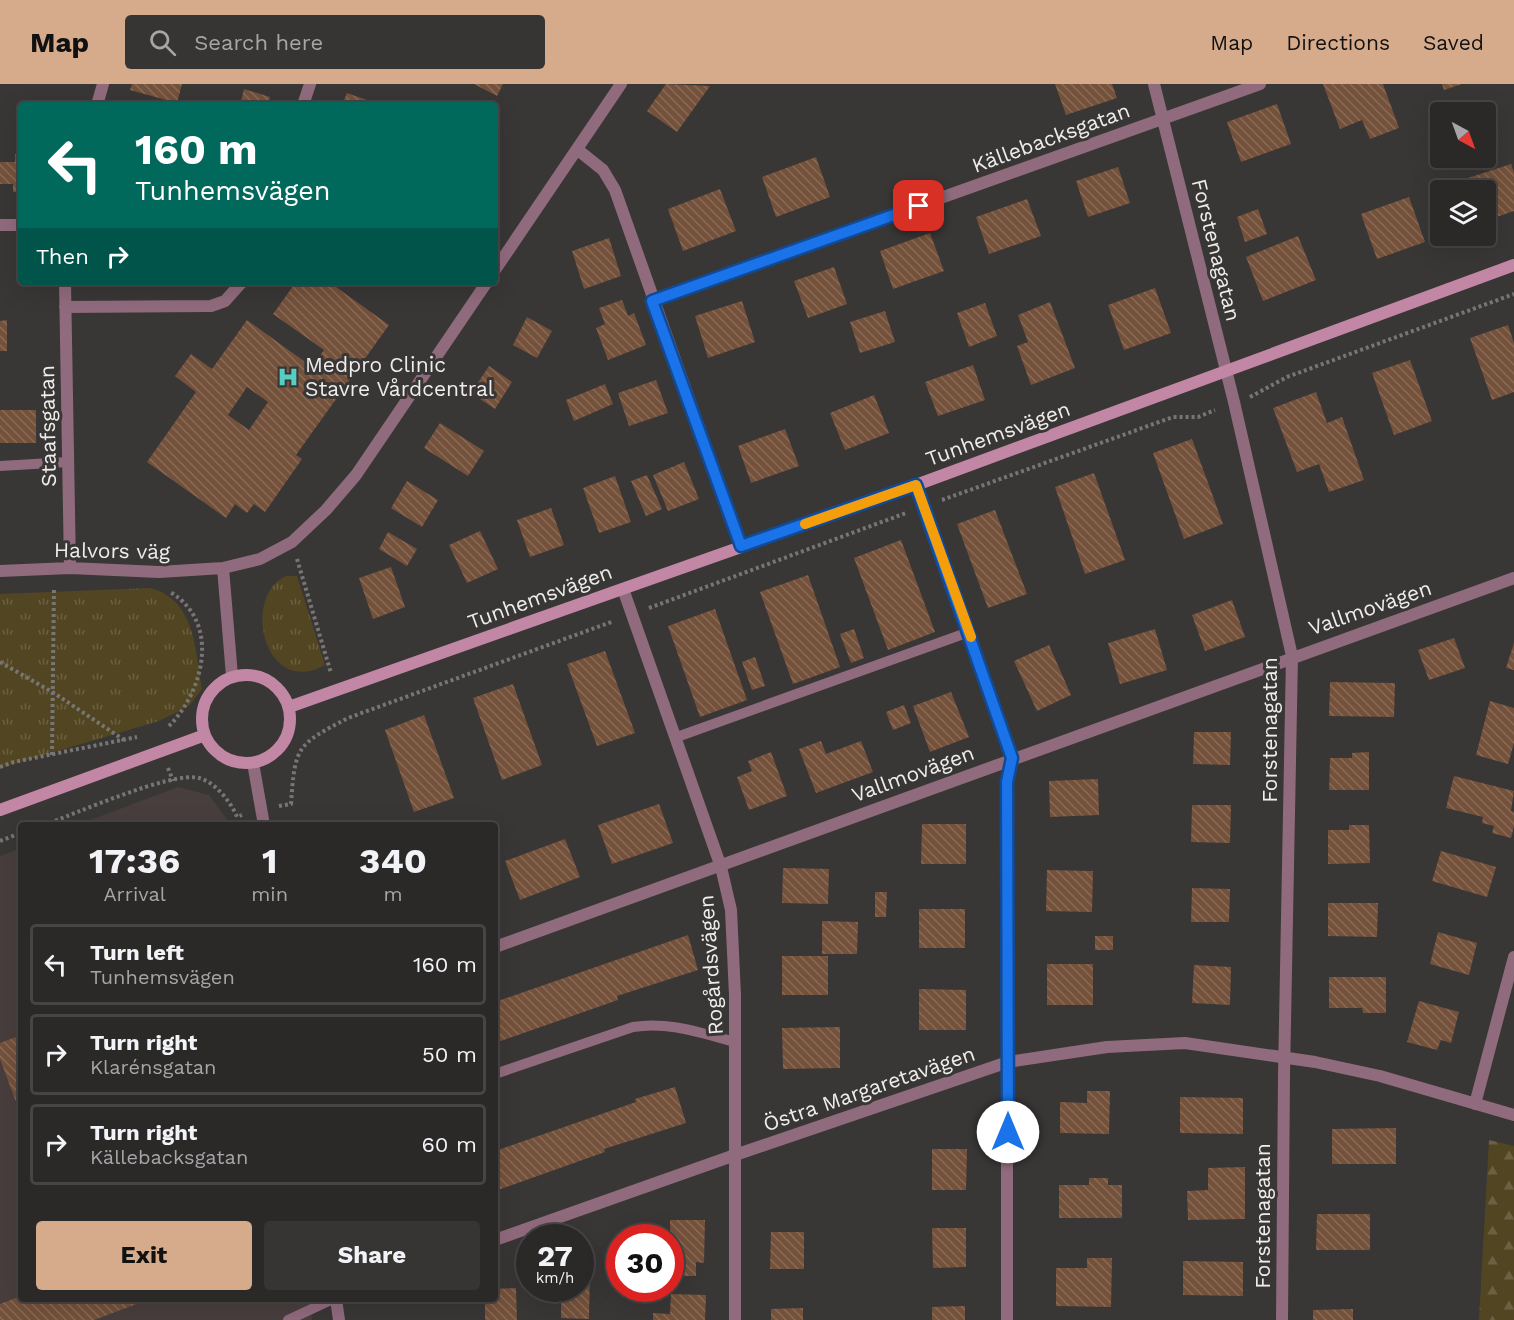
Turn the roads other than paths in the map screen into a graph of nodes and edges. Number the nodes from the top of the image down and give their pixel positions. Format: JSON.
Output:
{"nodes":[{"id":1,"x":103,"y":84,"type":"edge"},
{"id":2,"x":310,"y":84,"type":"edge"},
{"id":3,"x":621,"y":84,"type":"edge"},
{"id":4,"x":1154,"y":84,"type":"edge"},
{"id":5,"x":1260,"y":84,"type":"edge"},
{"id":6,"x":98,"y":102,"type":"edge"},
{"id":7,"x":304,"y":102,"type":"edge"},
{"id":8,"x":1163,"y":119,"type":"junction"},
{"id":9,"x":578,"y":150,"type":"junction"},
{"id":10,"x":0,"y":225,"type":"edge"},
{"id":11,"x":18,"y":225,"type":"edge"},
{"id":12,"x":1514,"y":265,"type":"edge"},
{"id":13,"x":498,"y":266,"type":"edge"},
{"id":14,"x":65,"y":285,"type":"edge"},
{"id":15,"x":239,"y":285,"type":"edge"},
{"id":16,"x":485,"y":285,"type":"edge"},
{"id":17,"x":652,"y":301,"type":"junction"},
{"id":18,"x":65,"y":307,"type":"junction"},
{"id":19,"x":1227,"y":371,"type":"junction"},
{"id":20,"x":68,"y":462,"type":"junction"},
{"id":21,"x":0,"y":466,"type":"edge"},
{"id":22,"x":916,"y":485,"type":"junction"},
{"id":23,"x":741,"y":546,"type":"junction"},
{"id":24,"x":70,"y":568,"type":"junction"},
{"id":25,"x":223,"y":568,"type":"junction"},
{"id":26,"x":0,"y":571,"type":"edge"},
{"id":27,"x":1514,"y":578,"type":"edge"},
{"id":28,"x":623,"y":589,"type":"junction"},
{"id":29,"x":969,"y":632,"type":"junction"},
{"id":30,"x":1292,"y":656,"type":"junction"},
{"id":31,"x":232,"y":676,"type":"junction"},
{"id":32,"x":289,"y":707,"type":"junction"},
{"id":33,"x":205,"y":735,"type":"junction"},
{"id":34,"x":677,"y":736,"type":"junction"},
{"id":35,"x":1012,"y":758,"type":"junction"},
{"id":36,"x":253,"y":763,"type":"junction"},
{"id":37,"x":0,"y":810,"type":"edge"},
{"id":38,"x":264,"y":822,"type":"edge"},
{"id":39,"x":721,"y":867,"type":"junction"},
{"id":40,"x":498,"y":946,"type":"edge"},
{"id":41,"x":1514,"y":957,"type":"edge"},
{"id":42,"x":735,"y":1042,"type":"junction"},
{"id":43,"x":1284,"y":1057,"type":"junction"},
{"id":44,"x":1008,"y":1062,"type":"junction"},
{"id":45,"x":498,"y":1073,"type":"edge"},
{"id":46,"x":1476,"y":1104,"type":"junction"},
{"id":47,"x":1514,"y":1115,"type":"edge"},
{"id":48,"x":735,"y":1155,"type":"junction"},
{"id":49,"x":498,"y":1239,"type":"edge"},
{"id":50,"x":327,"y":1302,"type":"edge"},
{"id":51,"x":335,"y":1302,"type":"edge"},
{"id":52,"x":288,"y":1320,"type":"edge"},
{"id":53,"x":339,"y":1320,"type":"edge"},
{"id":54,"x":735,"y":1320,"type":"edge"},
{"id":55,"x":1007,"y":1320,"type":"edge"},
{"id":56,"x":1282,"y":1320,"type":"edge"}],
"edges":[{"from":1,"to":6,"type":"street"},
{"from":2,"to":7,"type":"street"},
{"from":3,"to":9,"type":"street"},
{"from":4,"to":8,"type":"street","name":"Forstenagatan"},
{"from":5,"to":8,"type":"street","name":"Källebacksgatan"},
{"from":8,"to":17,"type":"street","name":"Källebacksgatan"},
{"from":8,"to":19,"type":"street","name":"Forstenagatan"},
{"from":9,"to":13,"type":"street"},
{"from":9,"to":17,"type":"street"},
{"from":10,"to":11,"type":"street"},
{"from":12,"to":19,"type":"street","name":"Tunhemsvägen"},
{"from":14,"to":18,"type":"street","name":"Staafsgatan"},
{"from":15,"to":18,"type":"street"},
{"from":16,"to":25,"type":"street","name":"Halvors väg"},
{"from":17,"to":23,"type":"street"},
{"from":18,"to":20,"type":"street","name":"Staafsgatan"},
{"from":19,"to":22,"type":"street","name":"Tunhemsvägen"},
{"from":19,"to":30,"type":"street","name":"Forstenagatan"},
{"from":20,"to":21,"type":"lane"},
{"from":20,"to":24,"type":"street","name":"Staafsgatan"},
{"from":22,"to":23,"type":"street","name":"Tunhemsvägen"},
{"from":22,"to":29,"type":"street"},
{"from":23,"to":28,"type":"street","name":"Tunhemsvägen"},
{"from":24,"to":25,"type":"street","name":"Halvors väg"},
{"from":24,"to":26,"type":"street","name":"Halvors väg"},
{"from":25,"to":31,"type":"street"},
{"from":27,"to":30,"type":"street","name":"Vallmovägen"},
{"from":28,"to":32,"type":"street","name":"Tunhemsvägen"},
{"from":28,"to":34,"type":"street","name":"Rogårdsvägen"},
{"from":29,"to":34,"type":"lane"},
{"from":29,"to":35,"type":"street"},
{"from":30,"to":35,"type":"street","name":"Vallmovägen"},
{"from":30,"to":43,"type":"street","name":"Forstenagatan"},
{"from":31,"to":32,"type":"street"},
{"from":31,"to":33,"type":"street"},
{"from":32,"to":36,"type":"street"},
{"from":33,"to":36,"type":"street"},
{"from":33,"to":37,"type":"street"},
{"from":34,"to":39,"type":"street","name":"Rogårdsvägen"},
{"from":35,"to":39,"type":"street","name":"Vallmovägen"},
{"from":35,"to":44,"type":"street"},
{"from":36,"to":38,"type":"street"},
{"from":39,"to":40,"type":"street","name":"Vallmovägen"},
{"from":39,"to":42,"type":"street","name":"Rogårdsvägen"},
{"from":41,"to":46,"type":"street"},
{"from":42,"to":45,"type":"lane"},
{"from":42,"to":48,"type":"street","name":"Rogårdsvägen"},
{"from":43,"to":44,"type":"street","name":"Östra Margaretavägen"},
{"from":43,"to":46,"type":"street","name":"Östra Margaretavägen"},
{"from":43,"to":56,"type":"street","name":"Forstenagatan"},
{"from":44,"to":48,"type":"street","name":"Östra Margaretavägen"},
{"from":44,"to":55,"type":"street"},
{"from":46,"to":47,"type":"street","name":"Östra Margaretavägen"},
{"from":48,"to":49,"type":"street","name":"Östra Margaretavägen"},
{"from":48,"to":54,"type":"street","name":"Rogårdsvägen"},
{"from":50,"to":52,"type":"lane"},
{"from":51,"to":53,"type":"street"}]}
